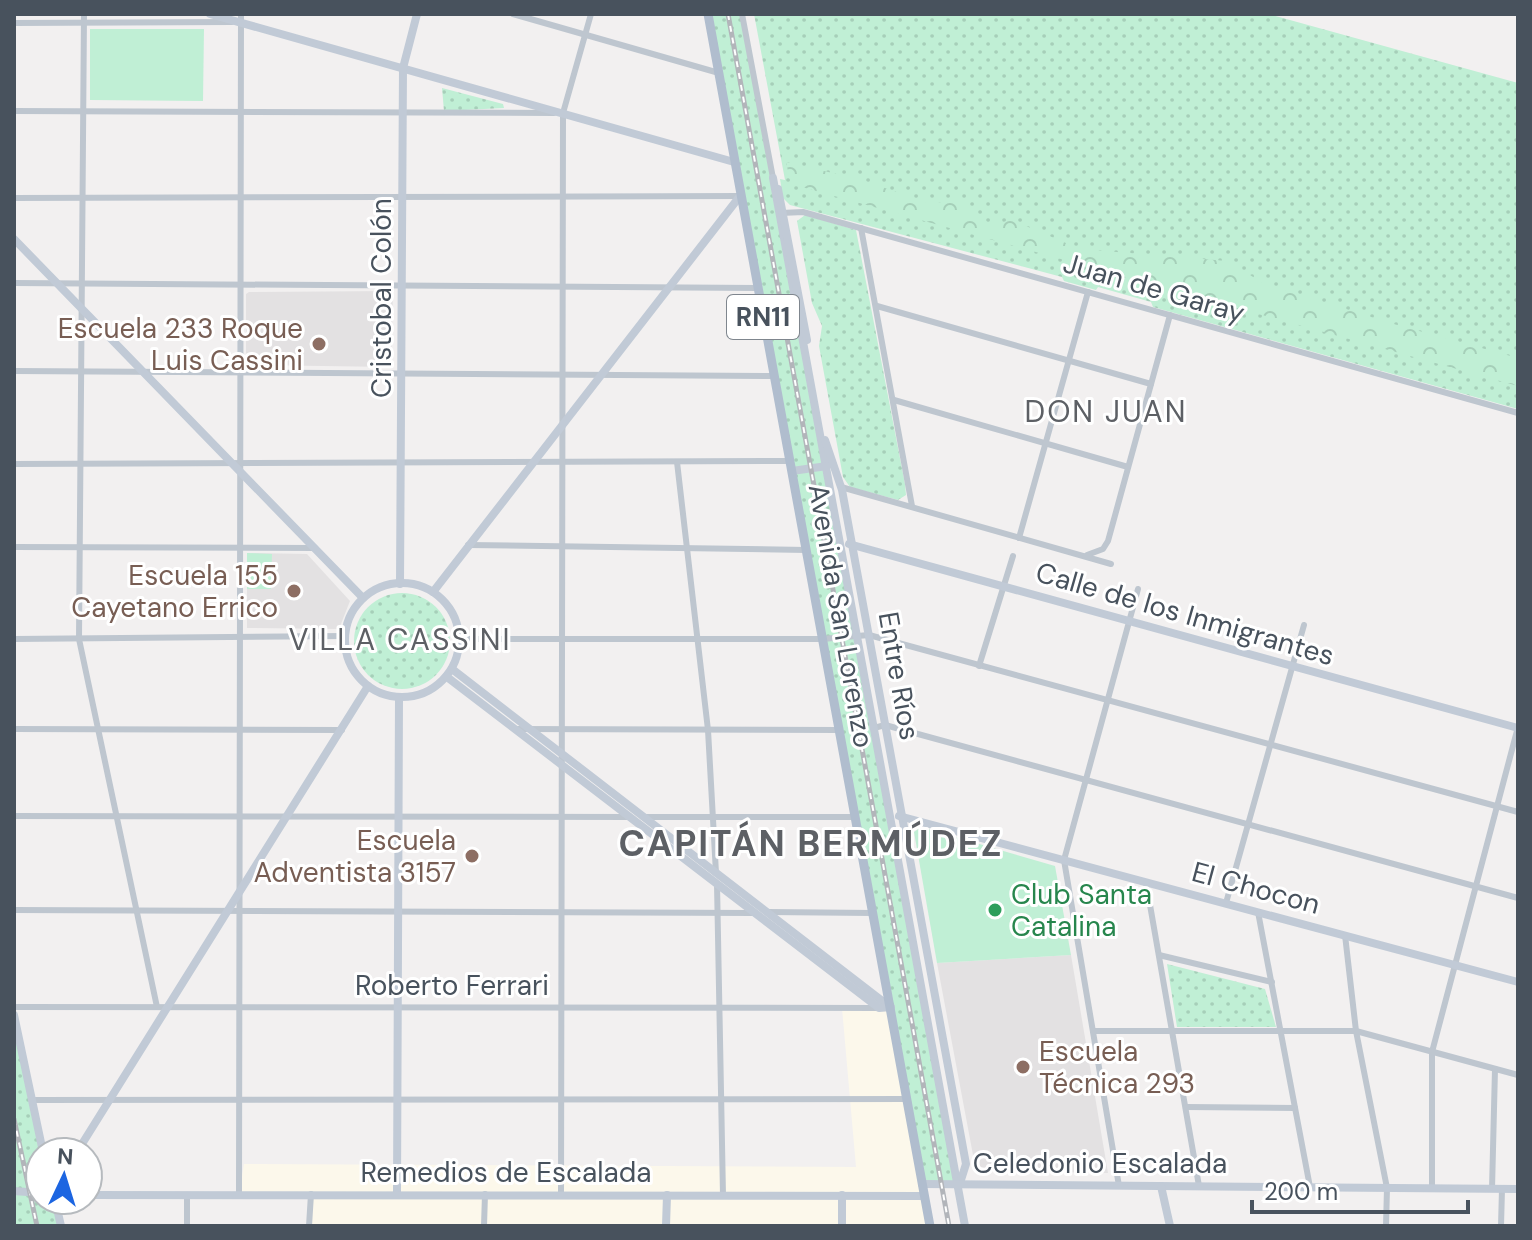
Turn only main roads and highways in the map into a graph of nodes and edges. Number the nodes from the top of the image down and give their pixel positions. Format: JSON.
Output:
{"nodes":[{"id":1,"x":708,"y":14,"type":"edge"},
{"id":2,"x":930,"y":1226,"type":"edge"}],
"edges":[{"from":1,"to":2,"type":"main road","name":"Avenida San Lorenzo","number":"RN11"}]}
